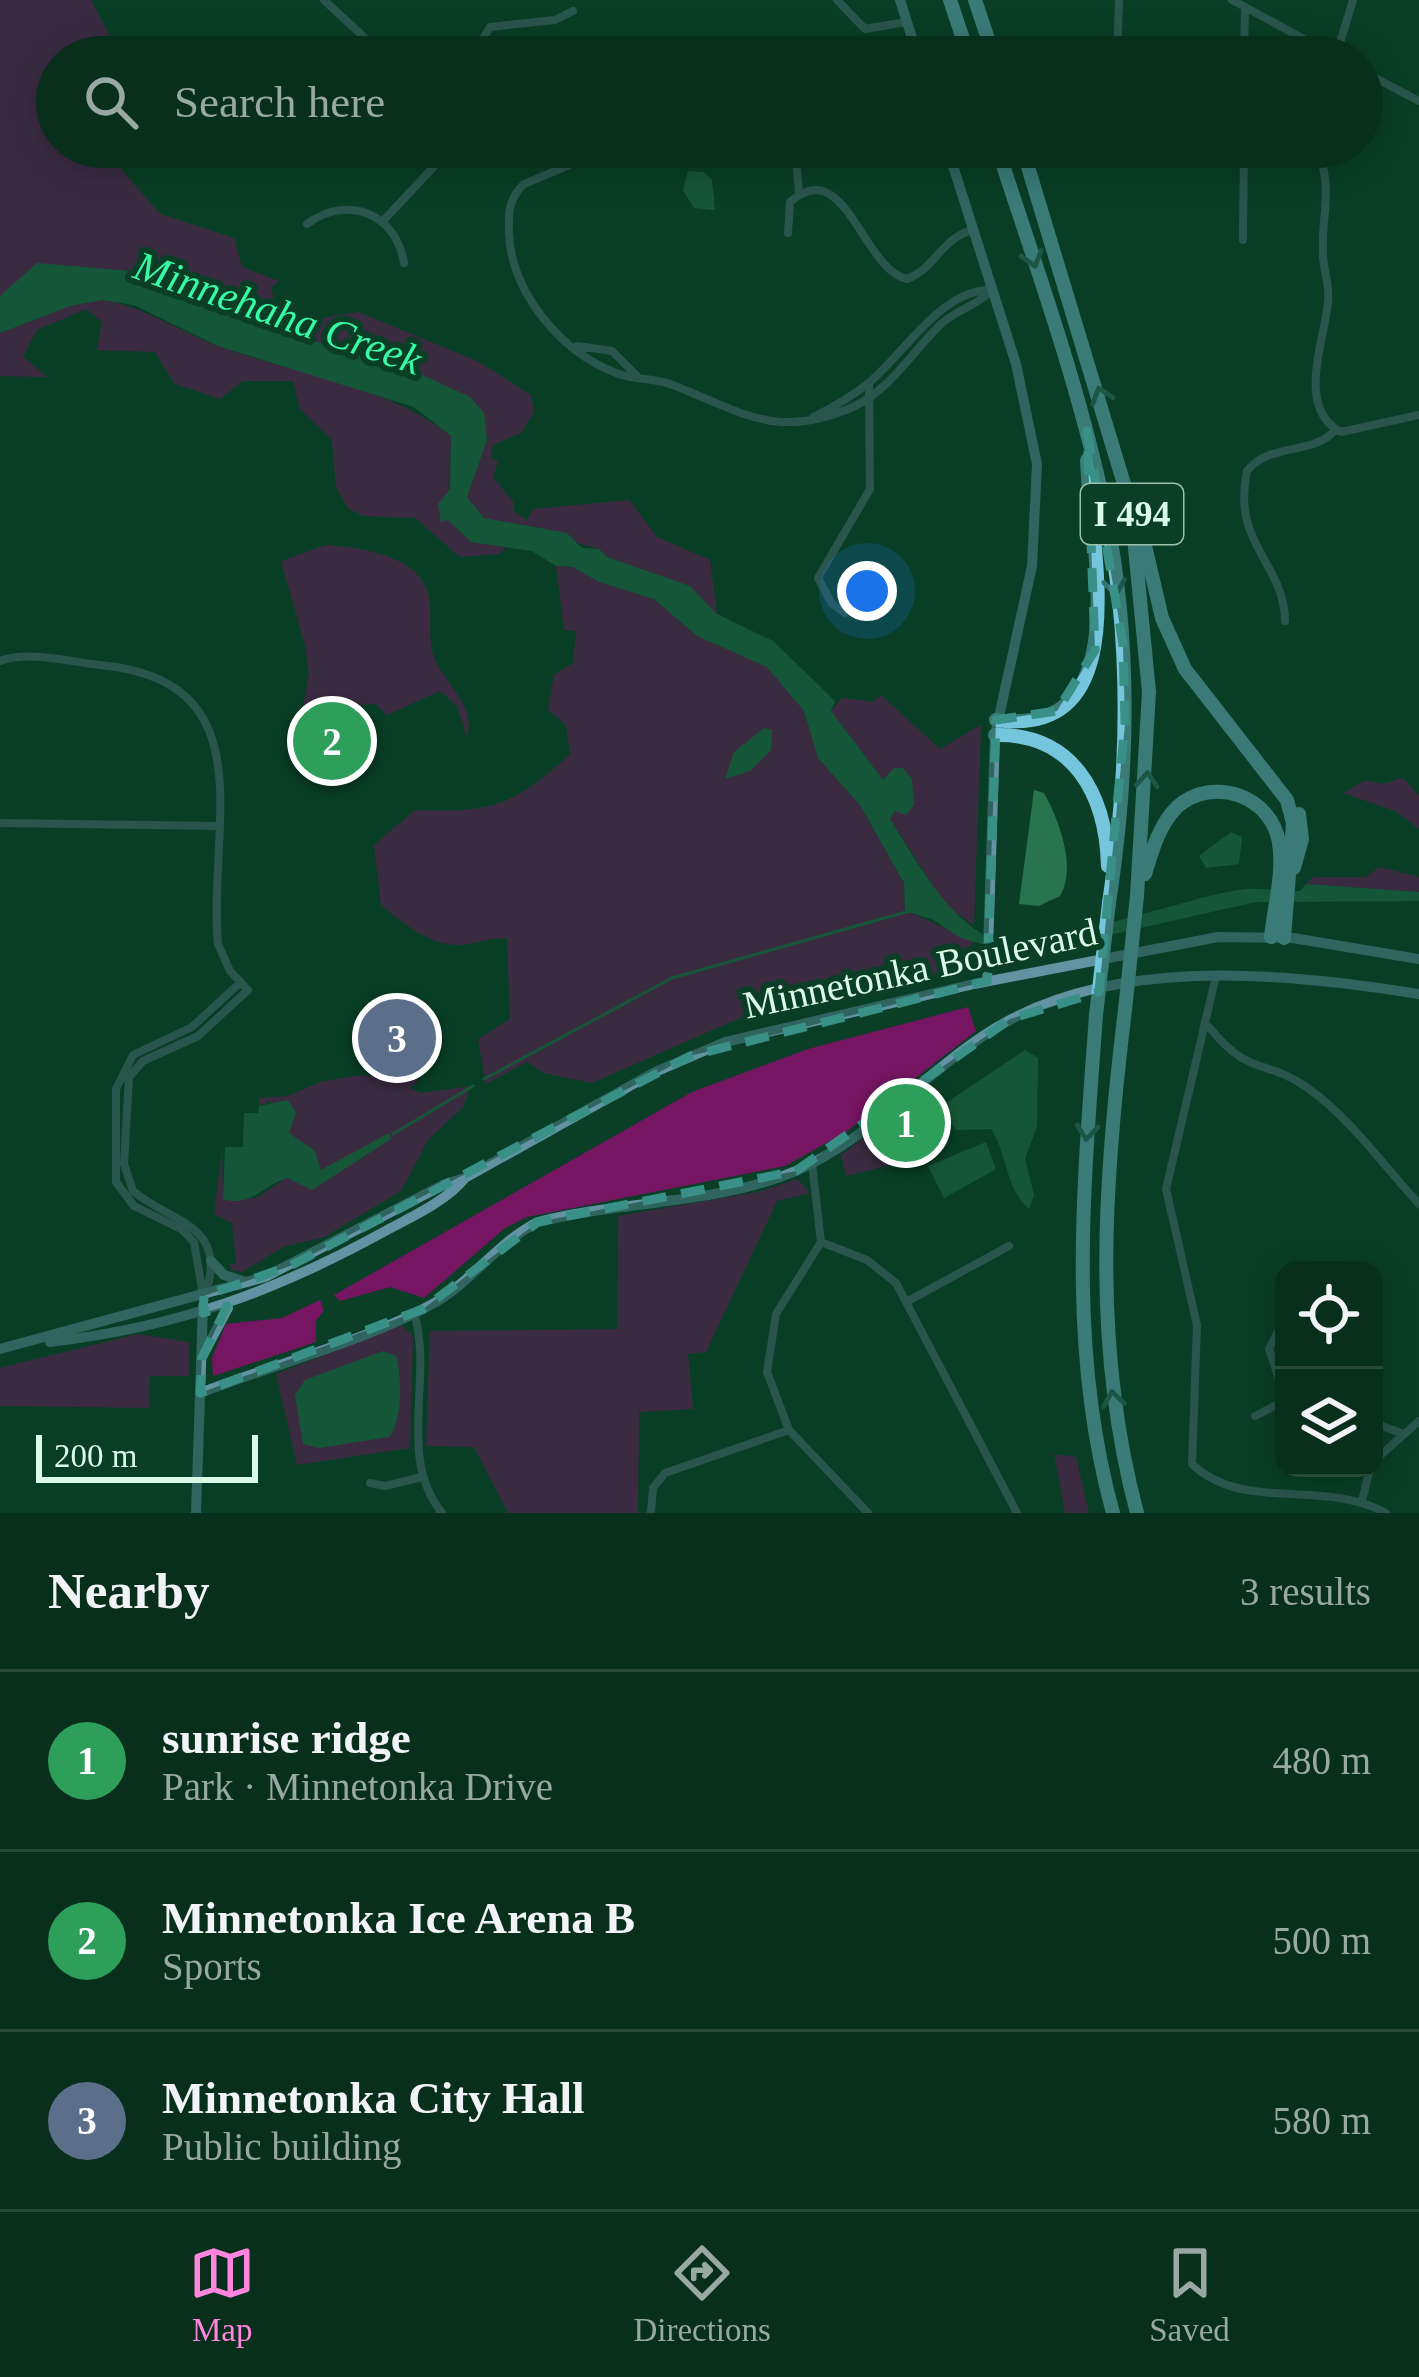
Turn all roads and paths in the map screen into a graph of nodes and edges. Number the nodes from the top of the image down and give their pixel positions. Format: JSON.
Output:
{"nodes":[{"id":1,"x":324,"y":0,"type":"edge"},
{"id":2,"x":837,"y":0,"type":"edge"},
{"id":3,"x":900,"y":0,"type":"edge"},
{"id":4,"x":950,"y":0,"type":"edge"},
{"id":5,"x":975,"y":0,"type":"edge"},
{"id":6,"x":1119,"y":0,"type":"edge"},
{"id":7,"x":1232,"y":0,"type":"edge"},
{"id":8,"x":1353,"y":0,"type":"edge"},
{"id":9,"x":1244,"y":7,"type":"junction"},
{"id":10,"x":573,"y":11,"type":"dead end"},
{"id":11,"x":907,"y":22,"type":"junction"},
{"id":12,"x":363,"y":36,"type":"edge"},
{"id":13,"x":485,"y":36,"type":"edge"},
{"id":14,"x":911,"y":36,"type":"edge"},
{"id":15,"x":962,"y":36,"type":"edge"},
{"id":16,"x":987,"y":36,"type":"edge"},
{"id":17,"x":1118,"y":36,"type":"edge"},
{"id":18,"x":1244,"y":36,"type":"edge"},
{"id":19,"x":1297,"y":36,"type":"edge"},
{"id":20,"x":1342,"y":36,"type":"edge"},
{"id":21,"x":1383,"y":82,"type":"edge"},
{"id":22,"x":1419,"y":101,"type":"edge"},
{"id":23,"x":433,"y":168,"type":"edge"},
{"id":24,"x":562,"y":168,"type":"edge"},
{"id":25,"x":797,"y":168,"type":"edge"},
{"id":26,"x":954,"y":168,"type":"edge"},
{"id":27,"x":1005,"y":168,"type":"edge"},
{"id":28,"x":1028,"y":168,"type":"edge"},
{"id":29,"x":1244,"y":168,"type":"edge"},
{"id":30,"x":1322,"y":168,"type":"edge"},
{"id":31,"x":799,"y":194,"type":"junction"},
{"id":32,"x":383,"y":221,"type":"junction"},
{"id":33,"x":307,"y":224,"type":"dead end"},
{"id":34,"x":974,"y":230,"type":"junction"},
{"id":35,"x":788,"y":233,"type":"dead end"},
{"id":36,"x":1243,"y":240,"type":"dead end"},
{"id":37,"x":404,"y":263,"type":"dead end"},
{"id":38,"x":992,"y":290,"type":"junction"},
{"id":39,"x":575,"y":346,"type":"junction"},
{"id":40,"x":638,"y":377,"type":"junction"},
{"id":41,"x":869,"y":383,"type":"junction"},
{"id":42,"x":872,"y":396,"type":"junction"},
{"id":43,"x":1419,"y":415,"type":"edge"},
{"id":44,"x":813,"y":418,"type":"junction"},
{"id":45,"x":1335,"y":430,"type":"junction"},
{"id":46,"x":1087,"y":431,"type":"junction"},
{"id":47,"x":1131,"y":506,"type":"junction"},
{"id":48,"x":845,"y":613,"type":"dead end"},
{"id":49,"x":1285,"y":621,"type":"dead end"},
{"id":50,"x":0,"y":661,"type":"edge"},
{"id":51,"x":996,"y":728,"type":"junction"},
{"id":52,"x":0,"y":823,"type":"edge"},
{"id":53,"x":220,"y":826,"type":"junction"},
{"id":54,"x":1137,"y":896,"type":"junction"},
{"id":55,"x":1109,"y":903,"type":"junction"},
{"id":56,"x":1278,"y":937,"type":"junction"},
{"id":57,"x":1419,"y":959,"type":"edge"},
{"id":58,"x":1216,"y":975,"type":"junction"},
{"id":59,"x":987,"y":981,"type":"junction"},
{"id":60,"x":244,"y":986,"type":"junction"},
{"id":61,"x":1419,"y":994,"type":"edge"},
{"id":62,"x":1208,"y":1026,"type":"junction"},
{"id":63,"x":812,"y":1164,"type":"junction"},
{"id":64,"x":465,"y":1178,"type":"junction"},
{"id":65,"x":1419,"y":1204,"type":"edge"},
{"id":66,"x":821,"y":1242,"type":"junction"},
{"id":67,"x":1009,"y":1246,"type":"dead end"},
{"id":68,"x":211,"y":1262,"type":"junction"},
{"id":69,"x":253,"y":1281,"type":"junction"},
{"id":70,"x":204,"y":1296,"type":"junction"},
{"id":71,"x":908,"y":1301,"type":"junction"},
{"id":72,"x":232,"y":1305,"type":"junction"},
{"id":73,"x":414,"y":1312,"type":"junction"},
{"id":74,"x":203,"y":1313,"type":"junction"},
{"id":75,"x":1275,"y":1337,"type":"edge"},
{"id":76,"x":31,"y":1342,"type":"junction"},
{"id":77,"x":0,"y":1349,"type":"edge"},
{"id":78,"x":202,"y":1358,"type":"junction"},
{"id":79,"x":1275,"y":1369,"type":"edge"},
{"id":80,"x":200,"y":1393,"type":"junction"},
{"id":81,"x":1275,"y":1404,"type":"edge"},
{"id":82,"x":1255,"y":1416,"type":"dead end"},
{"id":83,"x":1419,"y":1421,"type":"edge"},
{"id":84,"x":1383,"y":1427,"type":"edge"},
{"id":85,"x":789,"y":1430,"type":"junction"},
{"id":86,"x":1402,"y":1434,"type":"junction"},
{"id":87,"x":1383,"y":1453,"type":"edge"},
{"id":88,"x":422,"y":1477,"type":"junction"},
{"id":89,"x":1368,"y":1477,"type":"edge"},
{"id":90,"x":370,"y":1483,"type":"dead end"},
{"id":91,"x":1361,"y":1502,"type":"junction"},
{"id":92,"x":196,"y":1513,"type":"edge"},
{"id":93,"x":442,"y":1513,"type":"edge"},
{"id":94,"x":651,"y":1513,"type":"edge"},
{"id":95,"x":868,"y":1513,"type":"edge"},
{"id":96,"x":1017,"y":1513,"type":"edge"},
{"id":97,"x":1113,"y":1513,"type":"edge"},
{"id":98,"x":1137,"y":1513,"type":"edge"},
{"id":99,"x":1386,"y":1513,"type":"edge"}],
"edges":[{"from":1,"to":12,"type":"street"},
{"from":2,"to":11,"type":"street"},
{"from":3,"to":11,"type":"main road"},
{"from":4,"to":15,"type":"highway"},
{"from":5,"to":16,"type":"highway"},
{"from":6,"to":17,"type":"street"},
{"from":7,"to":9,"type":"street"},
{"from":8,"to":20,"type":"street"},
{"from":9,"to":18,"type":"street"},
{"from":9,"to":19,"type":"street"},
{"from":10,"to":13,"type":"street"},
{"from":11,"to":14,"type":"main road"},
{"from":21,"to":22,"type":"street"},
{"from":23,"to":32,"type":"street"},
{"from":24,"to":39,"type":"street"},
{"from":25,"to":31,"type":"street"},
{"from":26,"to":34,"type":"main road"},
{"from":27,"to":46,"type":"highway","number":"I 494","one_way":true},
{"from":47,"to":28,"type":"highway","number":"I 494","one_way":true},
{"from":29,"to":36,"type":"street"},
{"from":30,"to":45,"type":"street"},
{"from":31,"to":34,"type":"street"},
{"from":31,"to":35,"type":"street"},
{"from":32,"to":33,"type":"street"},
{"from":32,"to":37,"type":"street"},
{"from":34,"to":38,"type":"main road"},
{"from":38,"to":41,"type":"street"},
{"from":38,"to":42,"type":"street"},
{"from":38,"to":51,"type":"main road"},
{"from":39,"to":40,"type":"street"},
{"from":39,"to":40,"type":"street"},
{"from":40,"to":44,"type":"street"},
{"from":41,"to":42,"type":"street"},
{"from":41,"to":44,"type":"street"},
{"from":42,"to":44,"type":"street"},
{"from":42,"to":48,"type":"street"},
{"from":43,"to":45,"type":"street"},
{"from":45,"to":49,"type":"street"},
{"from":46,"to":51,"type":"highway"},
{"from":46,"to":55,"type":"highway","number":"I 494","one_way":true},
{"from":54,"to":47,"type":"highway","number":"I 494","one_way":true},
{"from":47,"to":56,"type":"highway"},
{"from":50,"to":53,"type":"street"},
{"from":51,"to":55,"type":"highway"},
{"from":51,"to":59,"type":"main road"},
{"from":52,"to":53,"type":"street"},
{"from":53,"to":60,"type":"street"},
{"from":54,"to":56,"type":"highway"},
{"from":98,"to":54,"type":"highway","number":"I 494","one_way":true,"bridge":true},
{"from":55,"to":97,"type":"highway","number":"I 494","one_way":true,"bridge":true},
{"from":56,"to":57,"type":"main road","name":"Minnetonka Boulevard"},
{"from":56,"to":59,"type":"main road","name":"Minnetonka Boulevard"},
{"from":58,"to":61,"type":"main road"},
{"from":58,"to":62,"type":"street"},
{"from":58,"to":63,"type":"main road"},
{"from":59,"to":64,"type":"main road","name":"Minnetonka Boulevard"},
{"from":60,"to":68,"type":"street"},
{"from":60,"to":70,"type":"street"},
{"from":62,"to":65,"type":"street"},
{"from":62,"to":91,"type":"street"},
{"from":63,"to":66,"type":"street"},
{"from":63,"to":73,"type":"main road"},
{"from":64,"to":69,"type":"main road","name":"Minnetonka Boulevard"},
{"from":64,"to":72,"type":"main road","name":"Minnetonka Boulevard"},
{"from":66,"to":71,"type":"street"},
{"from":66,"to":85,"type":"street"},
{"from":67,"to":71,"type":"street"},
{"from":68,"to":69,"type":"main road"},
{"from":68,"to":70,"type":"street"},
{"from":69,"to":70,"type":"main road","name":"Minnetonka Boulevard"},
{"from":70,"to":74,"type":"main road"},
{"from":70,"to":76,"type":"main road","name":"Minnetonka Boulevard"},
{"from":71,"to":96,"type":"street"},
{"from":72,"to":74,"type":"main road","name":"Minnetonka Boulevard"},
{"from":72,"to":78,"type":"main road"},
{"from":73,"to":80,"type":"main road"},
{"from":73,"to":88,"type":"street"},
{"from":74,"to":76,"type":"main road","name":"Minnetonka Boulevard"},
{"from":74,"to":78,"type":"main road"},
{"from":75,"to":79,"type":"street"},
{"from":76,"to":77,"type":"main road","name":"Minnetonka Boulevard"},
{"from":78,"to":80,"type":"main road"},
{"from":80,"to":92,"type":"main road"},
{"from":81,"to":82,"type":"street"},
{"from":83,"to":86,"type":"street"},
{"from":84,"to":86,"type":"street"},
{"from":85,"to":94,"type":"street"},
{"from":85,"to":95,"type":"street"},
{"from":86,"to":87,"type":"street"},
{"from":88,"to":90,"type":"street"},
{"from":88,"to":93,"type":"street"},
{"from":89,"to":91,"type":"street"},
{"from":91,"to":99,"type":"street"}]}
